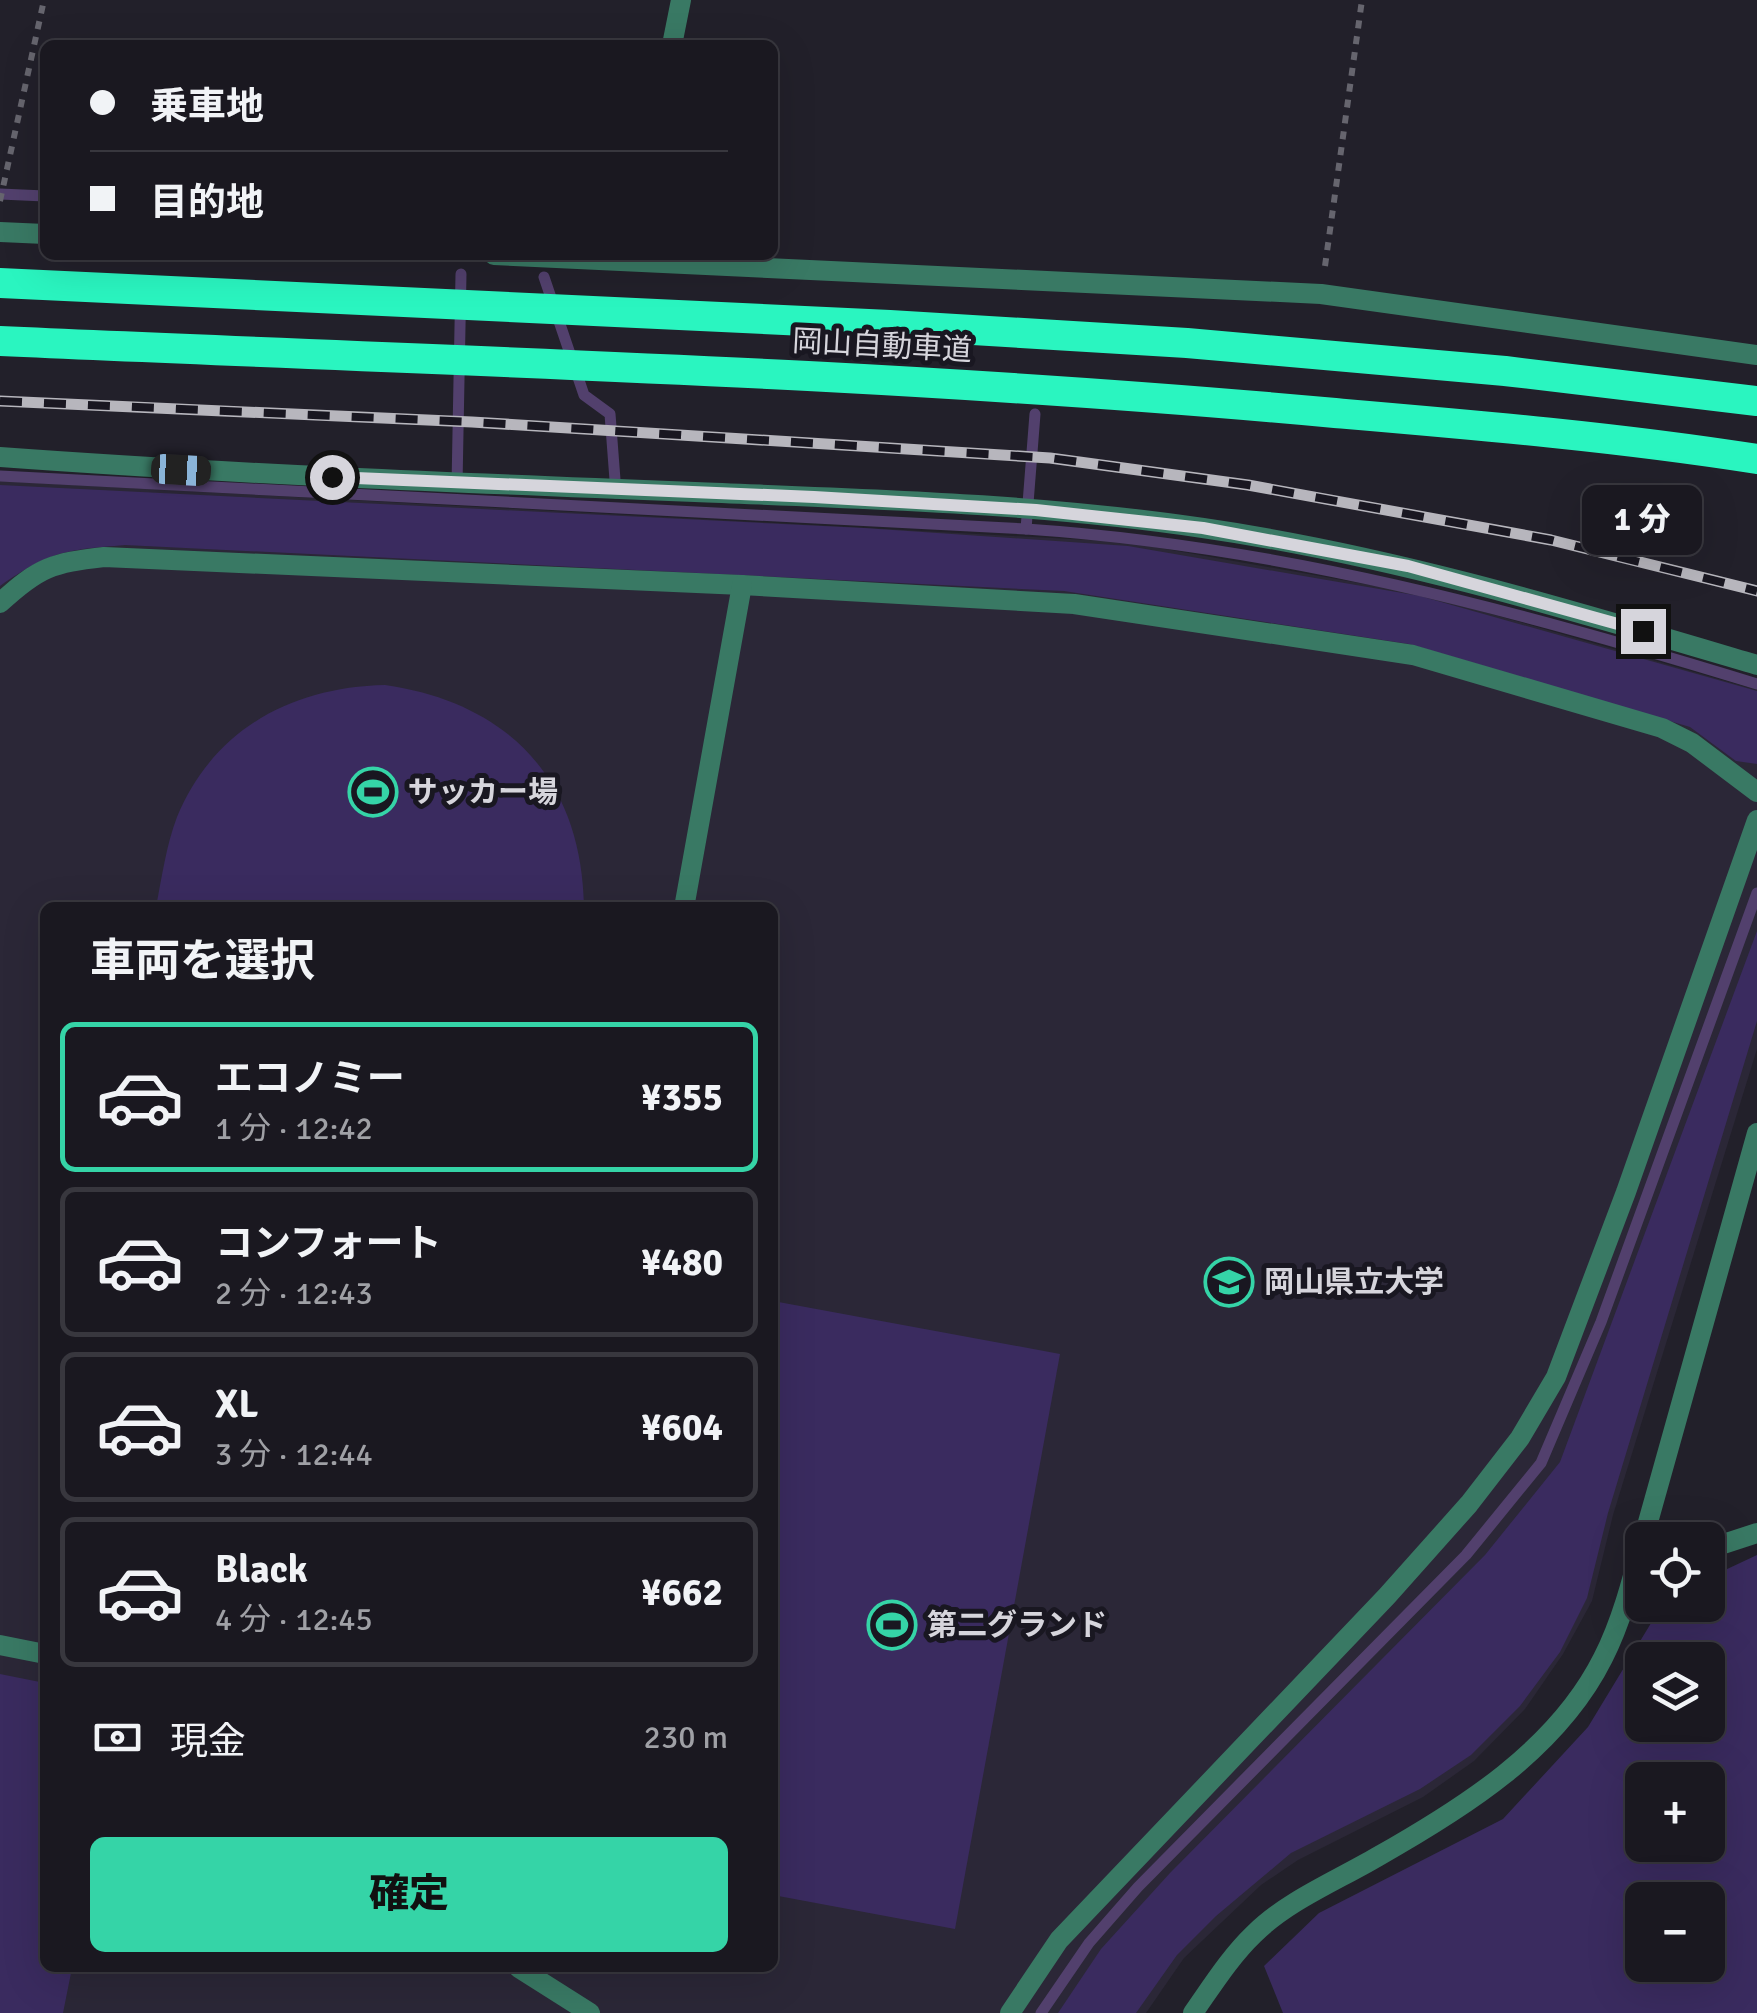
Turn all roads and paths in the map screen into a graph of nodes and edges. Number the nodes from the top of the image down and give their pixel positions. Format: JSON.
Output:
{"nodes":[{"id":1,"x":44,"y":0,"type":"edge"},
{"id":2,"x":681,"y":0,"type":"edge"},
{"id":3,"x":1362,"y":0,"type":"edge"},
{"id":4,"x":673,"y":40,"type":"edge"},
{"id":5,"x":0,"y":201,"type":"edge"},
{"id":6,"x":0,"y":232,"type":"edge"},
{"id":7,"x":40,"y":234,"type":"edge"},
{"id":8,"x":650,"y":260,"type":"edge"},
{"id":9,"x":0,"y":284,"type":"edge"},
{"id":10,"x":1321,"y":294,"type":"junction"},
{"id":11,"x":0,"y":341,"type":"edge"},
{"id":12,"x":1757,"y":354,"type":"edge"},
{"id":13,"x":1757,"y":401,"type":"edge"},
{"id":14,"x":0,"y":457,"type":"edge"},
{"id":15,"x":1757,"y":459,"type":"edge"},
{"id":16,"x":742,"y":585,"type":"junction"},
{"id":17,"x":0,"y":603,"type":"edge"},
{"id":18,"x":1757,"y":664,"type":"edge"},
{"id":19,"x":1757,"y":792,"type":"edge"},
{"id":20,"x":1757,"y":820,"type":"edge"},
{"id":21,"x":685,"y":902,"type":"edge"},
{"id":22,"x":1757,"y":1133,"type":"edge"},
{"id":23,"x":1649,"y":1522,"type":"edge"},
{"id":24,"x":1757,"y":1533,"type":"edge"},
{"id":25,"x":1725,"y":1543,"type":"edge"},
{"id":26,"x":1625,"y":1596,"type":"edge"},
{"id":27,"x":0,"y":1645,"type":"edge"},
{"id":28,"x":40,"y":1653,"type":"edge"},
{"id":29,"x":524,"y":1972,"type":"edge"},
{"id":30,"x":590,"y":2013,"type":"edge"},
{"id":31,"x":1010,"y":2013,"type":"edge"},
{"id":32,"x":1193,"y":2013,"type":"edge"}],
"edges":[{"from":1,"to":5,"type":"path"},
{"from":2,"to":4,"type":"street"},
{"from":3,"to":10,"type":"path"},
{"from":6,"to":7,"type":"street"},
{"from":8,"to":10,"type":"street"},
{"from":9,"to":13,"type":"highway","name":"岡山自動車道"},
{"from":10,"to":12,"type":"street"},
{"from":11,"to":15,"type":"highway","name":"岡山自動車道"},
{"from":14,"to":18,"type":"street"},
{"from":16,"to":17,"type":"street"},
{"from":16,"to":19,"type":"street"},
{"from":16,"to":21,"type":"street"},
{"from":20,"to":31,"type":"street"},
{"from":22,"to":23,"type":"street"},
{"from":24,"to":25,"type":"street"},
{"from":26,"to":32,"type":"street"},
{"from":27,"to":28,"type":"street"},
{"from":29,"to":30,"type":"street"}]}
